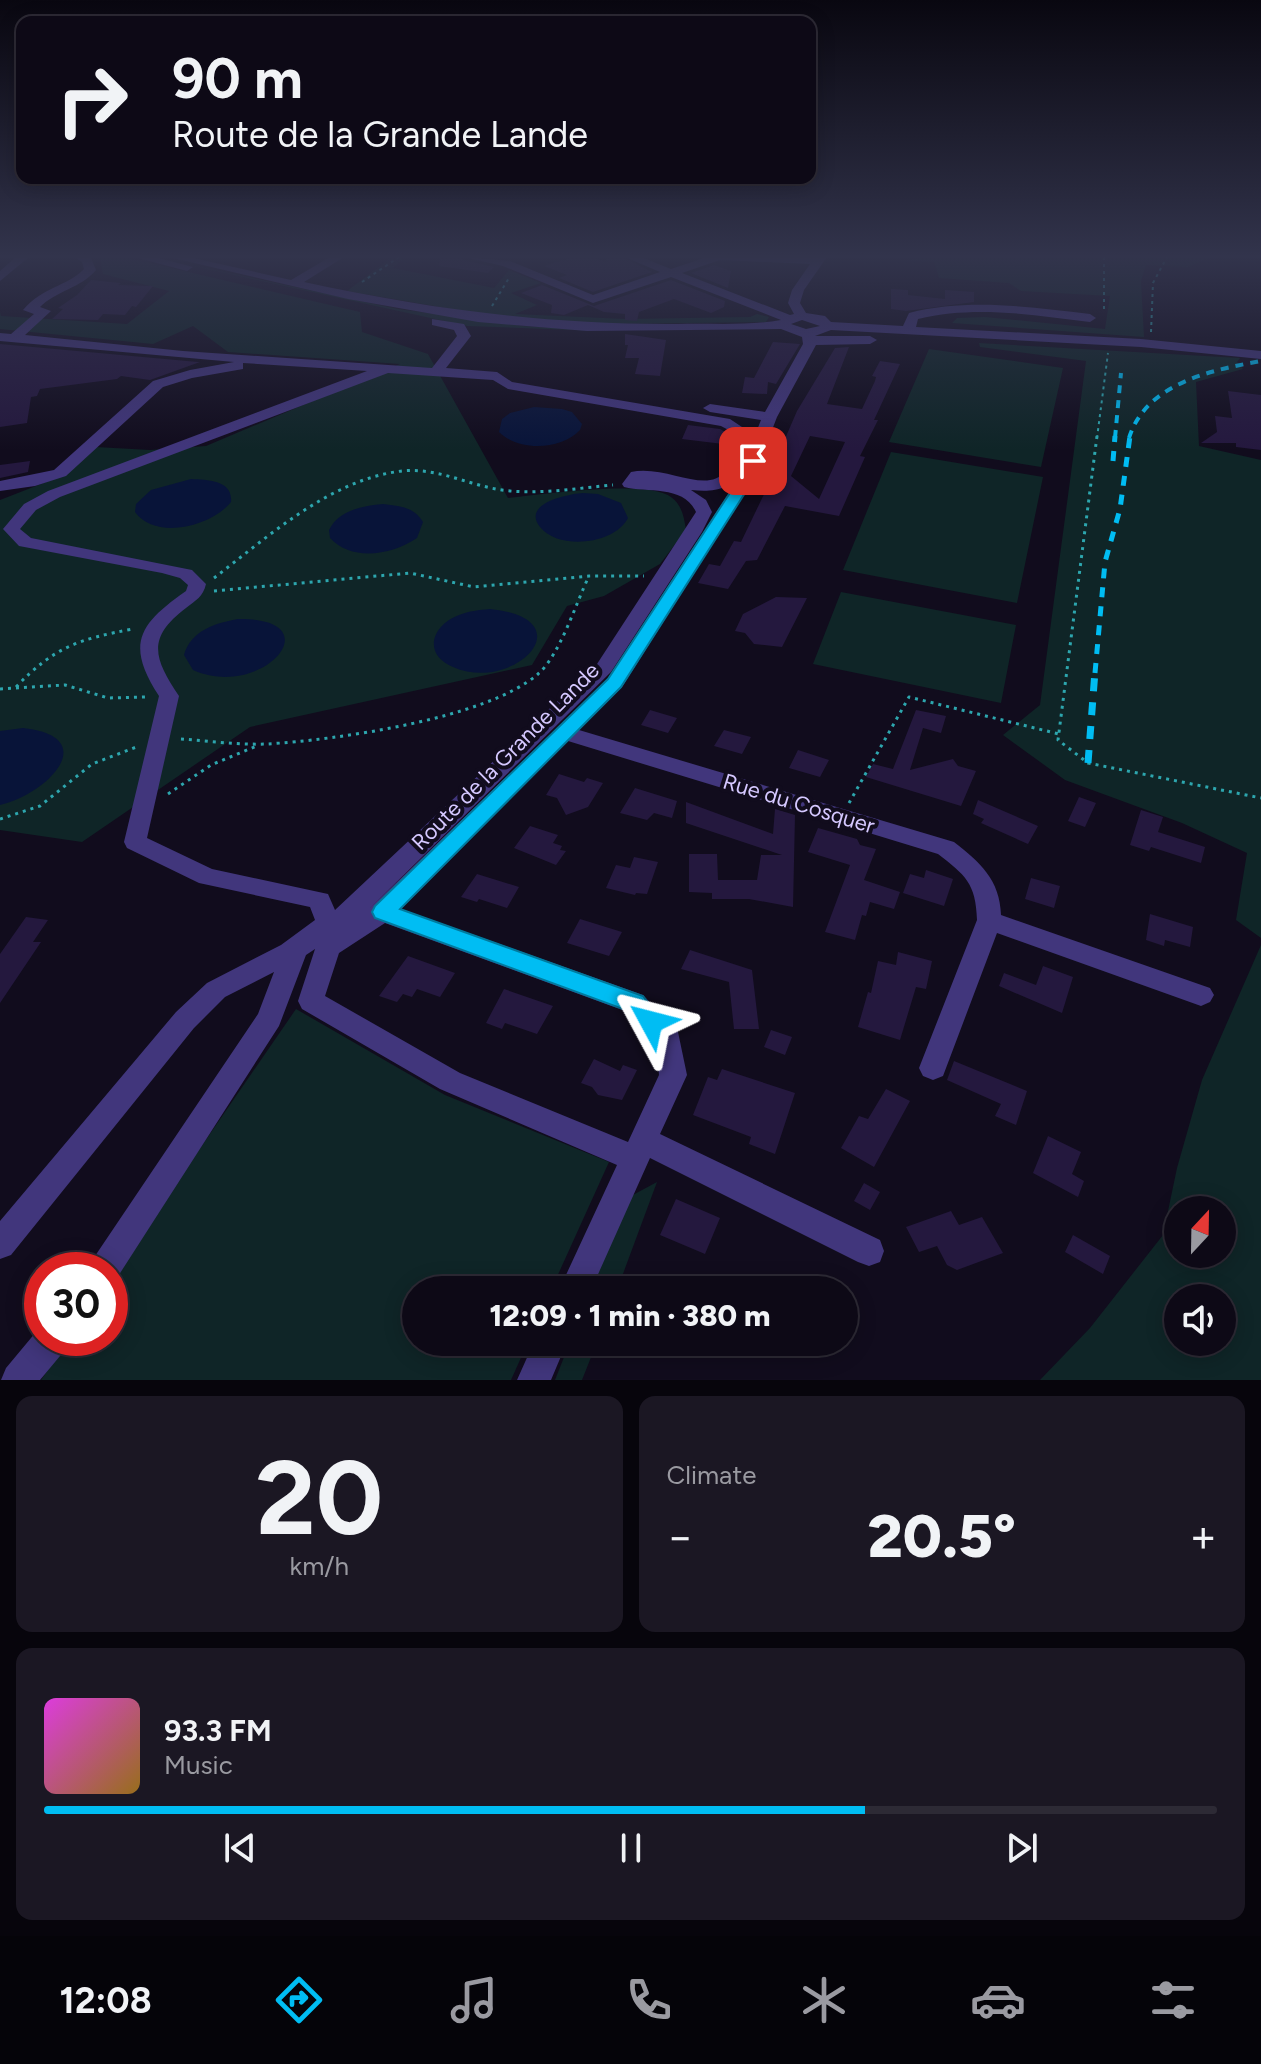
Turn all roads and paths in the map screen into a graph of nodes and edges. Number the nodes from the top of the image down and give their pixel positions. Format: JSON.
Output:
{"nodes":[{"id":1,"x":30,"y":321,"type":"edge"},
{"id":2,"x":433,"y":321,"type":"edge"},
{"id":3,"x":516,"y":321,"type":"edge"},
{"id":4,"x":788,"y":321,"type":"edge"},
{"id":5,"x":798,"y":321,"type":"edge"},
{"id":6,"x":909,"y":321,"type":"edge"},
{"id":7,"x":1151,"y":321,"type":"edge"},
{"id":8,"x":799,"y":327,"type":"junction"},
{"id":9,"x":910,"y":336,"type":"junction"},
{"id":10,"x":7,"y":338,"type":"edge"},
{"id":11,"x":1117,"y":342,"type":"junction"},
{"id":12,"x":1141,"y":343,"type":"junction"},
{"id":13,"x":1261,"y":355,"type":"edge"},
{"id":14,"x":251,"y":360,"type":"junction"},
{"id":15,"x":386,"y":369,"type":"junction"},
{"id":16,"x":436,"y":372,"type":"junction"},
{"id":17,"x":615,"y":393,"type":"dead end"},
{"id":18,"x":770,"y":417,"type":"junction"},
{"id":19,"x":630,"y":484,"type":"junction"},
{"id":20,"x":0,"y":486,"type":"edge"},
{"id":21,"x":664,"y":575,"type":"junction"},
{"id":22,"x":589,"y":576,"type":"junction"},
{"id":23,"x":195,"y":593,"type":"junction"},
{"id":24,"x":153,"y":626,"type":"junction"},
{"id":25,"x":15,"y":688,"type":"junction"},
{"id":26,"x":0,"y":689,"type":"edge"},
{"id":27,"x":169,"y":696,"type":"junction"},
{"id":28,"x":565,"y":733,"type":"junction"},
{"id":29,"x":1059,"y":734,"type":"junction"},
{"id":30,"x":159,"y":738,"type":"junction"},
{"id":31,"x":263,"y":744,"type":"junction"},
{"id":32,"x":1261,"y":798,"type":"edge"},
{"id":33,"x":141,"y":817,"type":"junction"},
{"id":34,"x":842,"y":817,"type":"junction"},
{"id":35,"x":0,"y":819,"type":"edge"},
{"id":36,"x":383,"y":912,"type":"junction"},
{"id":37,"x":989,"y":920,"type":"junction"},
{"id":38,"x":328,"y":922,"type":"junction"},
{"id":39,"x":296,"y":947,"type":"junction"},
{"id":40,"x":1201,"y":995,"type":"dead end"},
{"id":41,"x":933,"y":1068,"type":"dead end"},
{"id":42,"x":639,"y":1149,"type":"junction"},
{"id":43,"x":0,"y":1244,"type":"edge"},
{"id":44,"x":869,"y":1251,"type":"dead end"},
{"id":45,"x":116,"y":1252,"type":"edge"},
{"id":46,"x":581,"y":1276,"type":"edge"},
{"id":47,"x":38,"y":1356,"type":"edge"},
{"id":48,"x":545,"y":1356,"type":"edge"},
{"id":49,"x":18,"y":1380,"type":"edge"},
{"id":50,"x":534,"y":1380,"type":"edge"}],
"edges":[{"from":1,"to":10,"type":"street"},
{"from":2,"to":16,"type":"street"},
{"from":3,"to":8,"type":"street"},
{"from":4,"to":8,"type":"street"},
{"from":5,"to":8,"type":"street"},
{"from":6,"to":9,"type":"street"},
{"from":7,"to":12,"type":"path"},
{"from":8,"to":9,"type":"street"},
{"from":8,"to":9,"type":"street"},
{"from":8,"to":18,"type":"street","name":"Route de la Grande Lande"},
{"from":9,"to":11,"type":"street"},
{"from":10,"to":14,"type":"street"},
{"from":11,"to":12,"type":"street"},
{"from":11,"to":29,"type":"path"},
{"from":12,"to":13,"type":"street"},
{"from":14,"to":15,"type":"street"},
{"from":14,"to":20,"type":"street"},
{"from":15,"to":16,"type":"street"},
{"from":15,"to":23,"type":"street"},
{"from":16,"to":19,"type":"street"},
{"from":17,"to":18,"type":"street"},
{"from":18,"to":28,"type":"street","name":"Route de la Grande Lande"},
{"from":19,"to":21,"type":"street"},
{"from":19,"to":23,"type":"path"},
{"from":21,"to":22,"type":"path"},
{"from":21,"to":38,"type":"street"},
{"from":22,"to":23,"type":"path"},
{"from":22,"to":31,"type":"path"},
{"from":23,"to":24,"type":"street"},
{"from":24,"to":25,"type":"path"},
{"from":24,"to":27,"type":"street"},
{"from":25,"to":26,"type":"path"},
{"from":25,"to":27,"type":"path"},
{"from":27,"to":30,"type":"street"},
{"from":28,"to":34,"type":"street","name":"Rue du Cosquer"},
{"from":28,"to":36,"type":"street","name":"Route de la Grande Lande"},
{"from":29,"to":32,"type":"path"},
{"from":29,"to":34,"type":"path"},
{"from":30,"to":31,"type":"path"},
{"from":30,"to":33,"type":"street"},
{"from":30,"to":35,"type":"path"},
{"from":31,"to":33,"type":"path"},
{"from":33,"to":38,"type":"street"},
{"from":34,"to":37,"type":"street","name":"Rue du Cosquer"},
{"from":36,"to":42,"type":"street"},
{"from":36,"to":42,"type":"street","name":"Route de la Grande Lande"},
{"from":37,"to":40,"type":"street"},
{"from":37,"to":41,"type":"street"},
{"from":38,"to":39,"type":"street"},
{"from":39,"to":43,"type":"street"},
{"from":39,"to":45,"type":"street"},
{"from":42,"to":44,"type":"street"},
{"from":42,"to":46,"type":"street"},
{"from":47,"to":49,"type":"street"},
{"from":48,"to":50,"type":"street"}]}
